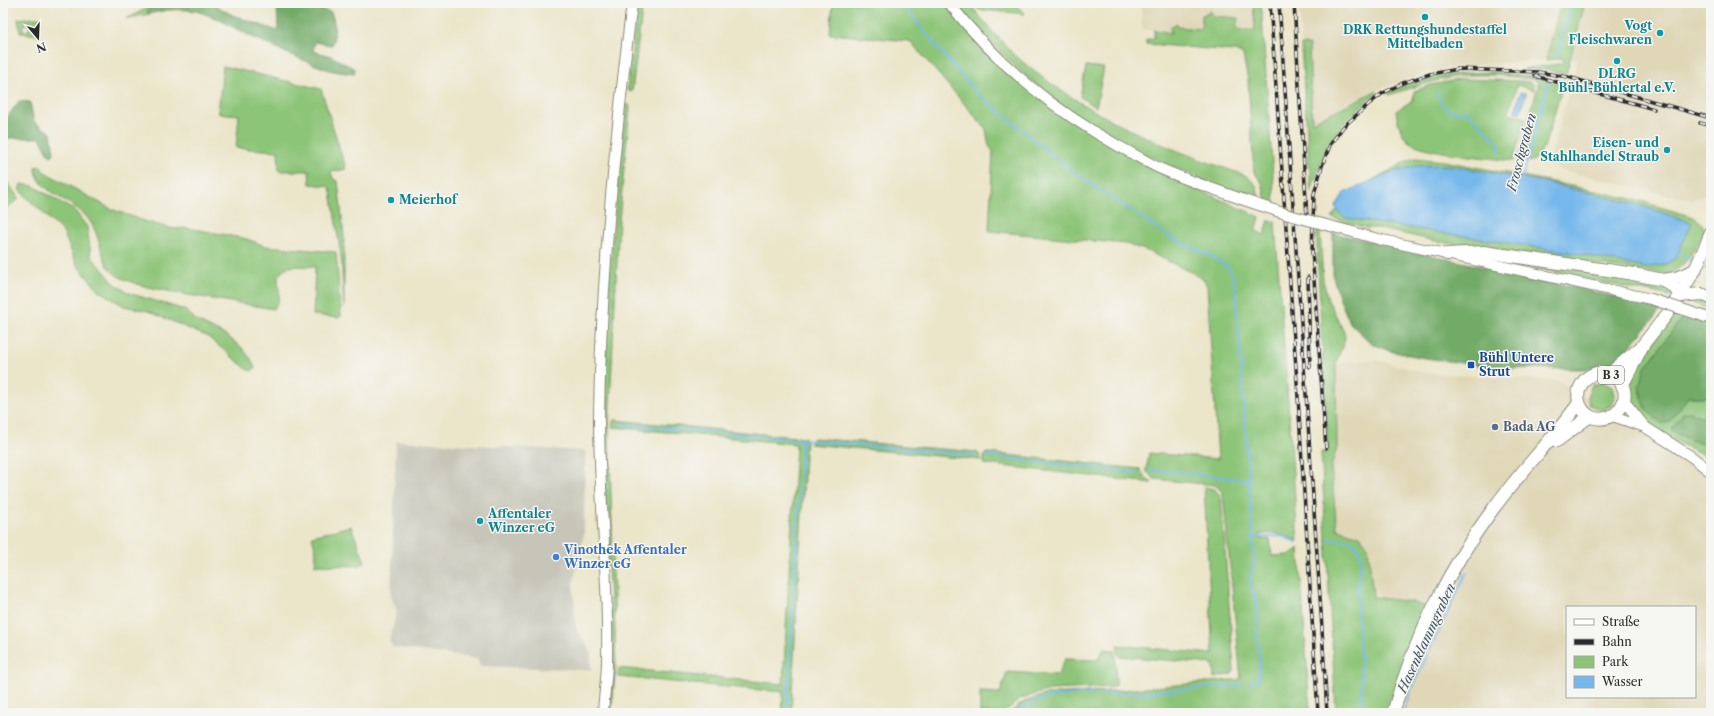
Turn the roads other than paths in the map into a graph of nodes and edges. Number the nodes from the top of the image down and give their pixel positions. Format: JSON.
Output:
{"nodes":[{"id":1,"x":632,"y":3,"type":"edge"},
{"id":2,"x":949,"y":3,"type":"edge"},
{"id":3,"x":1711,"y":233,"type":"edge"},
{"id":4,"x":1447,"y":254,"type":"junction"},
{"id":5,"x":1695,"y":270,"type":"junction"},
{"id":6,"x":1663,"y":280,"type":"junction"},
{"id":7,"x":1680,"y":296,"type":"junction"},
{"id":8,"x":1706,"y":296,"type":"edge"},
{"id":9,"x":1711,"y":318,"type":"edge"},
{"id":10,"x":1642,"y":346,"type":"junction"},
{"id":11,"x":1609,"y":374,"type":"junction"},
{"id":12,"x":1622,"y":386,"type":"junction"},
{"id":13,"x":1624,"y":401,"type":"junction"},
{"id":14,"x":1579,"y":403,"type":"junction"},
{"id":15,"x":1613,"y":416,"type":"junction"},
{"id":16,"x":1591,"y":417,"type":"junction"},
{"id":17,"x":1645,"y":427,"type":"junction"},
{"id":18,"x":1692,"y":457,"type":"junction"},
{"id":19,"x":1533,"y":461,"type":"junction"},
{"id":20,"x":1711,"y":462,"type":"edge"},
{"id":21,"x":1711,"y":472,"type":"edge"},
{"id":22,"x":602,"y":713,"type":"edge"},
{"id":23,"x":1393,"y":713,"type":"edge"}],
"edges":[{"from":1,"to":22,"type":"main road"},
{"from":2,"to":4,"type":"main road","bridge":true},
{"from":3,"to":5,"type":"main road","number":"B 3"},
{"from":4,"to":6,"type":"main road"},
{"from":4,"to":9,"type":"main road","bridge":true},
{"from":5,"to":6,"type":"main road"},
{"from":5,"to":7,"type":"main road","number":"B 3"},
{"from":5,"to":8,"type":"main road"},
{"from":6,"to":7,"type":"main road"},
{"from":7,"to":8,"type":"main road"},
{"from":7,"to":10,"type":"main road","number":"B 3"},
{"from":10,"to":11,"type":"main road","number":"B 3"},
{"from":10,"to":12,"type":"main road","number":"B 3"},
{"from":11,"to":12,"type":"main road","number":"B 3"},
{"from":11,"to":14,"type":"main road","number":"B 3"},
{"from":12,"to":13,"type":"main road","number":"B 3"},
{"from":13,"to":15,"type":"main road","number":"B 3"},
{"from":13,"to":17,"type":"main road"},
{"from":14,"to":16,"type":"main road"},
{"from":14,"to":19,"type":"main road","number":"B 3"},
{"from":15,"to":16,"type":"main road"},
{"from":15,"to":17,"type":"main road"},
{"from":16,"to":19,"type":"main road","number":"B 3"},
{"from":17,"to":18,"type":"main road"},
{"from":18,"to":20,"type":"main road"},
{"from":18,"to":21,"type":"main road"},
{"from":19,"to":23,"type":"main road","number":"B 3"}]}
